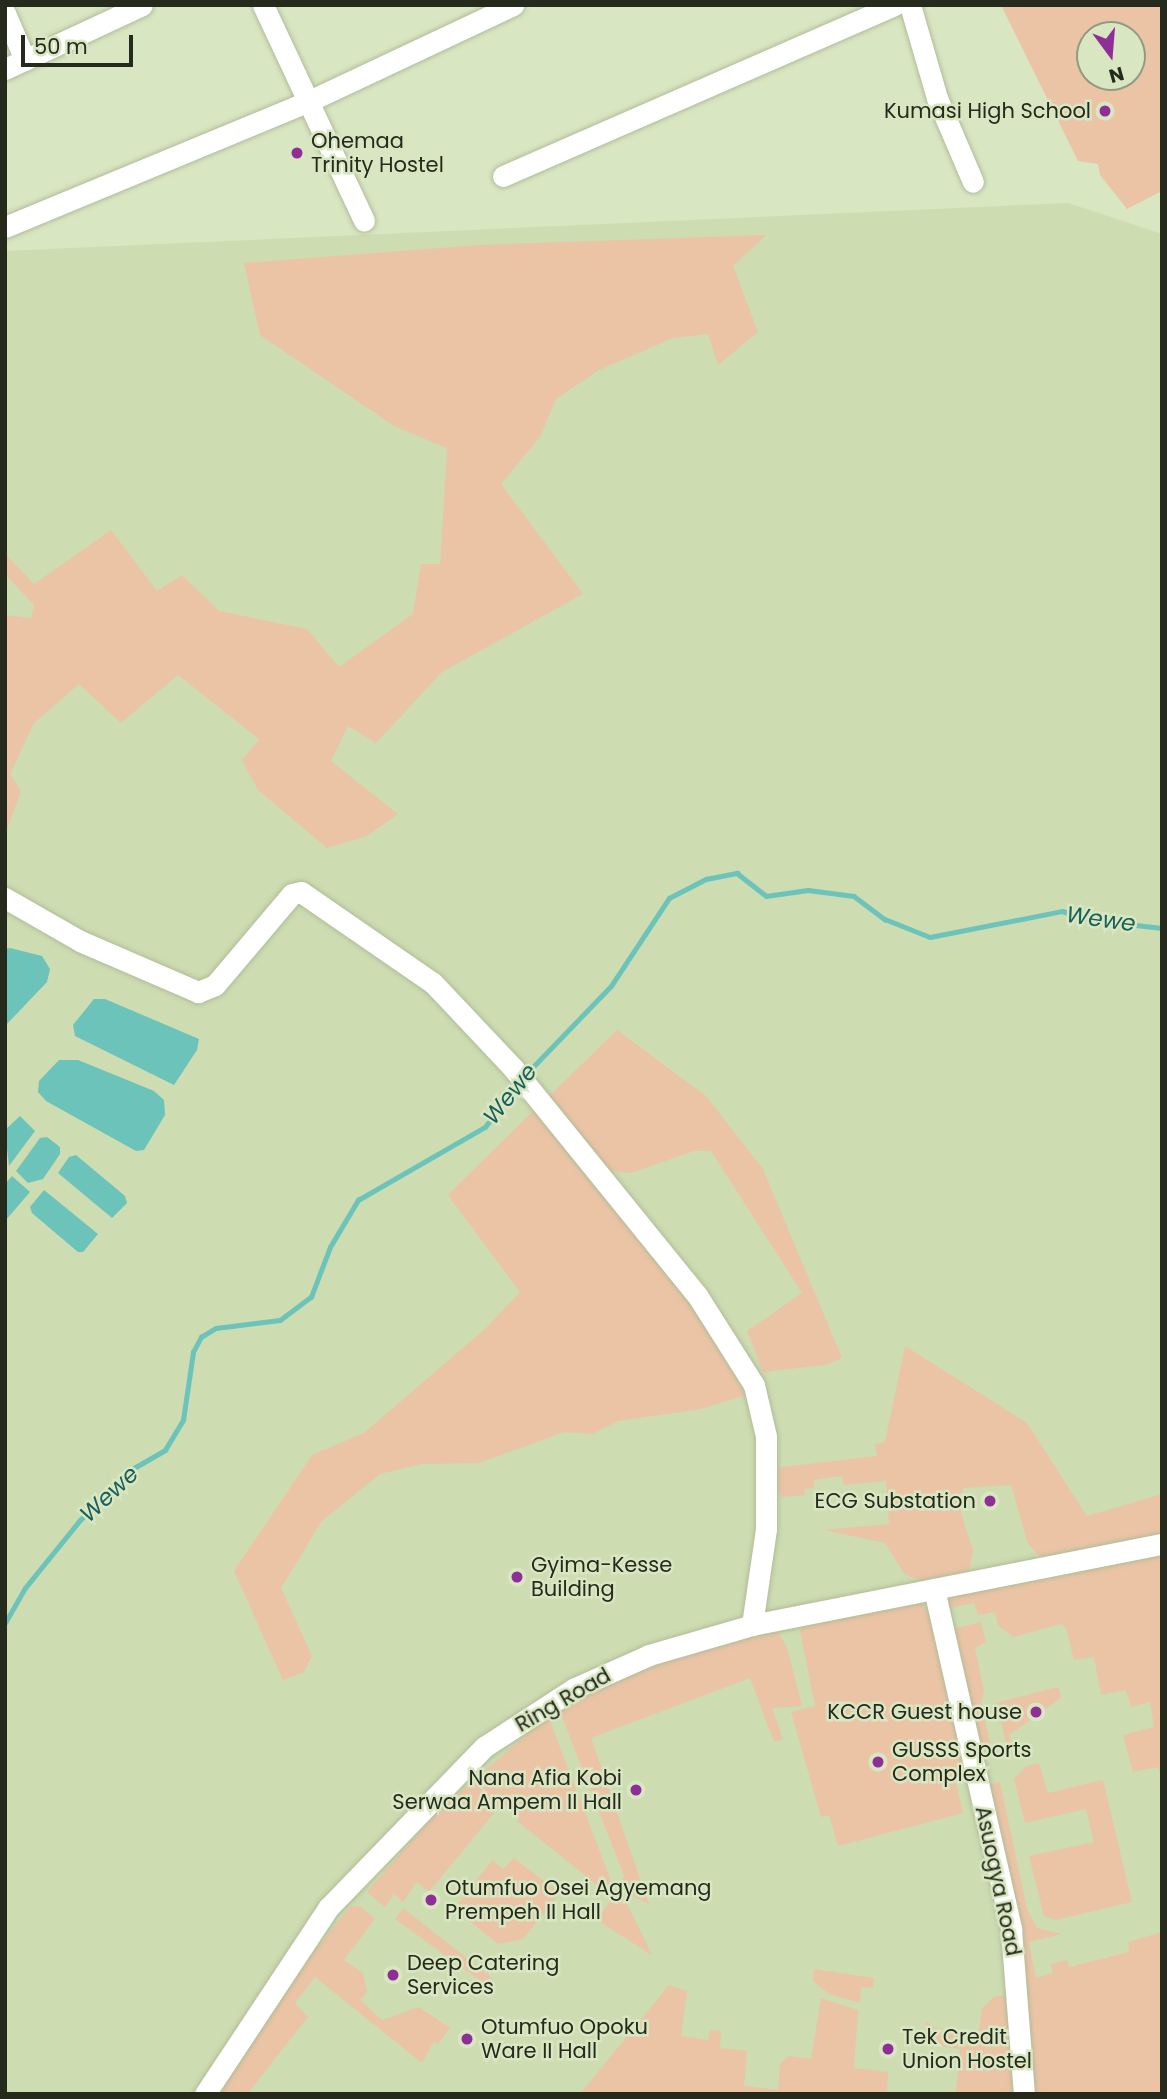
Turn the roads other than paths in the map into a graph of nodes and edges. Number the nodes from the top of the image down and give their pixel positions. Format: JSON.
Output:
{"nodes":[{"id":1,"x":142,"y":5,"type":"edge"},
{"id":2,"x":263,"y":5,"type":"edge"},
{"id":3,"x":513,"y":5,"type":"edge"},
{"id":4,"x":894,"y":5,"type":"edge"},
{"id":5,"x":910,"y":5,"type":"edge"},
{"id":6,"x":5,"y":13,"type":"edge"},
{"id":7,"x":15,"y":64,"type":"edge"},
{"id":8,"x":307,"y":102,"type":"junction"},
{"id":9,"x":503,"y":176,"type":"dead end"},
{"id":10,"x":973,"y":182,"type":"dead end"},
{"id":11,"x":363,"y":221,"type":"dead end"},
{"id":12,"x":5,"y":227,"type":"edge"},
{"id":13,"x":5,"y":898,"type":"edge"},
{"id":14,"x":1162,"y":1544,"type":"edge"},
{"id":15,"x":934,"y":1590,"type":"junction"},
{"id":16,"x":752,"y":1625,"type":"junction"},
{"id":17,"x":205,"y":2094,"type":"edge"},
{"id":18,"x":1024,"y":2094,"type":"edge"}],
"edges":[{"from":1,"to":7,"type":"street"},
{"from":2,"to":8,"type":"street"},
{"from":3,"to":8,"type":"street"},
{"from":4,"to":9,"type":"street"},
{"from":5,"to":10,"type":"street"},
{"from":6,"to":7,"type":"street"},
{"from":8,"to":11,"type":"street"},
{"from":8,"to":12,"type":"street"},
{"from":13,"to":16,"type":"street"},
{"from":14,"to":15,"type":"street","name":"Ring Road"},
{"from":15,"to":16,"type":"street","name":"Ring Road"},
{"from":15,"to":18,"type":"street","name":"Asuogya Road"},
{"from":16,"to":17,"type":"street","name":"Ring Road"}]}
